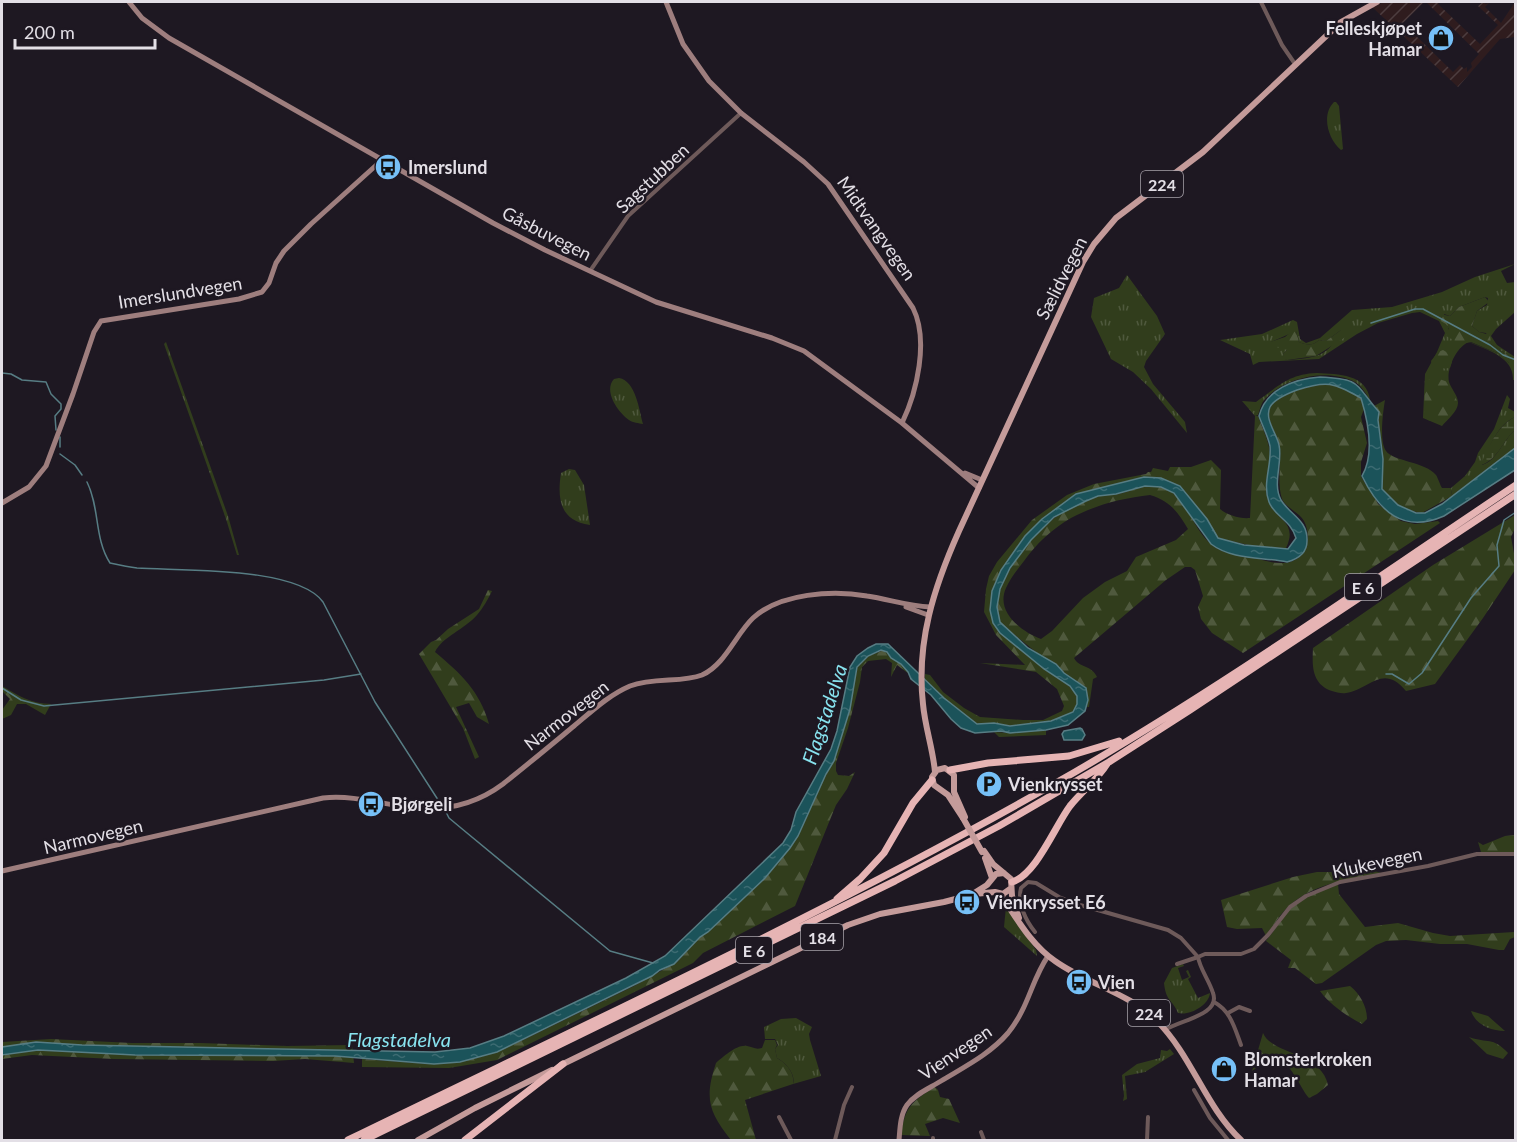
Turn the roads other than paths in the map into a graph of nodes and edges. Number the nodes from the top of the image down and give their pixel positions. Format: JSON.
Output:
{"nodes":[{"id":1,"x":129,"y":2,"type":"edge"},
{"id":2,"x":666,"y":2,"type":"edge"},
{"id":3,"x":1261,"y":2,"type":"edge"},
{"id":4,"x":1377,"y":2,"type":"edge"},
{"id":5,"x":1295,"y":64,"type":"junction"},
{"id":6,"x":741,"y":113,"type":"junction"},
{"id":7,"x":382,"y":160,"type":"junction"},
{"id":8,"x":590,"y":271,"type":"junction"},
{"id":9,"x":902,"y":423,"type":"junction"},
{"id":10,"x":960,"y":470,"type":"junction"},
{"id":11,"x":982,"y":480,"type":"junction"},
{"id":12,"x":1515,"y":485,"type":"edge"},
{"id":13,"x":979,"y":488,"type":"junction"},
{"id":14,"x":1515,"y":494,"type":"edge"},
{"id":15,"x":2,"y":503,"type":"edge"},
{"id":16,"x":896,"y":602,"type":"junction"},
{"id":17,"x":930,"y":607,"type":"junction"},
{"id":18,"x":928,"y":615,"type":"junction"},
{"id":19,"x":1136,"y":735,"type":"junction"},
{"id":20,"x":932,"y":749,"type":"junction"},
{"id":21,"x":1109,"y":762,"type":"junction"},
{"id":22,"x":948,"y":769,"type":"junction"},
{"id":23,"x":935,"y":772,"type":"junction"},
{"id":24,"x":932,"y":780,"type":"junction"},
{"id":25,"x":954,"y":785,"type":"junction"},
{"id":26,"x":943,"y":791,"type":"junction"},
{"id":27,"x":964,"y":818,"type":"junction"},
{"id":28,"x":983,"y":851,"type":"junction"},
{"id":29,"x":1515,"y":854,"type":"edge"},
{"id":30,"x":2,"y":871,"type":"edge"},
{"id":31,"x":1004,"y":873,"type":"junction"},
{"id":32,"x":991,"y":879,"type":"junction"},
{"id":33,"x":1011,"y":885,"type":"junction"},
{"id":34,"x":998,"y":893,"type":"junction"},
{"id":35,"x":971,"y":895,"type":"junction"},
{"id":36,"x":833,"y":903,"type":"junction"},
{"id":37,"x":1021,"y":924,"type":"junction"},
{"id":38,"x":1035,"y":932,"type":"dead end"},
{"id":39,"x":1048,"y":956,"type":"junction"},
{"id":40,"x":1198,"y":957,"type":"junction"},
{"id":41,"x":1177,"y":964,"type":"dead end"},
{"id":42,"x":1214,"y":1002,"type":"junction"},
{"id":43,"x":1250,"y":1011,"type":"dead end"},
{"id":44,"x":1228,"y":1013,"type":"junction"},
{"id":45,"x":1165,"y":1030,"type":"junction"},
{"id":46,"x":1241,"y":1045,"type":"dead end"},
{"id":47,"x":563,"y":1064,"type":"junction"},
{"id":48,"x":852,"y":1088,"type":"dead end"},
{"id":49,"x":1194,"y":1089,"type":"dead end"},
{"id":50,"x":779,"y":1117,"type":"dead end"},
{"id":51,"x":1148,"y":1117,"type":"dead end"},
{"id":52,"x":981,"y":1132,"type":"dead end"},
{"id":53,"x":348,"y":1140,"type":"edge"},
{"id":54,"x":364,"y":1140,"type":"edge"},
{"id":55,"x":418,"y":1140,"type":"edge"},
{"id":56,"x":465,"y":1140,"type":"edge"},
{"id":57,"x":791,"y":1140,"type":"edge"},
{"id":58,"x":835,"y":1140,"type":"edge"},
{"id":59,"x":899,"y":1140,"type":"edge"},
{"id":60,"x":984,"y":1140,"type":"edge"},
{"id":61,"x":1147,"y":1140,"type":"edge"},
{"id":62,"x":1228,"y":1140,"type":"edge"},
{"id":63,"x":1241,"y":1140,"type":"edge"}],
"edges":[{"from":1,"to":7,"type":"main road","name":"Gåsbuvegen"},
{"from":2,"to":6,"type":"main road","name":"Midtvangvegen"},
{"from":3,"to":5,"type":"street"},
{"from":4,"to":5,"type":"main road","name":"Sælidvegen","number":"224"},
{"from":5,"to":11,"type":"main road","name":"Sælidvegen","number":"224"},
{"from":6,"to":8,"type":"street","name":"Sagstubben"},
{"from":6,"to":9,"type":"main road","name":"Midtvangvegen"},
{"from":7,"to":8,"type":"main road","name":"Gåsbuvegen"},
{"from":7,"to":15,"type":"main road","name":"Imerslundvegen"},
{"from":8,"to":9,"type":"main road","name":"Gåsbuvegen"},
{"from":9,"to":10,"type":"main road","name":"Gåsbuvegen"},
{"from":10,"to":11,"type":"main road","name":"Gåsbuvegen"},
{"from":10,"to":13,"type":"main road","name":"Gåsbuvegen"},
{"from":11,"to":13,"type":"main road","name":"Sælidvegen","number":"224"},
{"from":12,"to":19,"type":"highway","number":"E 6"},
{"from":13,"to":17,"type":"main road","name":"Sælidvegen","number":"224"},
{"from":14,"to":21,"type":"highway","number":"E 6"},
{"from":16,"to":17,"type":"main road","name":"Narmovegen"},
{"from":16,"to":18,"type":"main road","name":"Narmovegen"},
{"from":16,"to":30,"type":"main road","name":"Narmovegen"},
{"from":17,"to":18,"type":"main road","name":"Sælidvegen","number":"224"},
{"from":18,"to":20,"type":"main road","name":"Sælidvegen","number":"224"},
{"from":19,"to":22,"type":"highway","number":"E 6"},
{"from":19,"to":36,"type":"highway","number":"E 6"},
{"from":20,"to":22,"type":"main road","number":"224"},
{"from":20,"to":23,"type":"main road","number":"224"},
{"from":21,"to":33,"type":"highway","number":"E 6"},
{"from":21,"to":54,"type":"highway","number":"E 6"},
{"from":22,"to":23,"type":"main road"},
{"from":22,"to":25,"type":"main road","number":"224"},
{"from":23,"to":24,"type":"main road","number":"224"},
{"from":24,"to":26,"type":"main road","number":"224"},
{"from":24,"to":36,"type":"highway","number":"E 6"},
{"from":25,"to":26,"type":"main road"},
{"from":25,"to":27,"type":"main road","number":"224"},
{"from":26,"to":27,"type":"main road","number":"224"},
{"from":27,"to":28,"type":"main road","number":"224","bridge":true},
{"from":28,"to":31,"type":"main road","number":"224"},
{"from":28,"to":32,"type":"main road","number":"224"},
{"from":29,"to":40,"type":"street","name":"Klukevegen"},
{"from":31,"to":32,"type":"main road"},
{"from":31,"to":33,"type":"main road","number":"224"},
{"from":32,"to":34,"type":"main road","number":"224"},
{"from":32,"to":35,"type":"main road","number":"184"},
{"from":33,"to":34,"type":"main road"},
{"from":33,"to":37,"type":"main road","number":"224"},
{"from":34,"to":35,"type":"main road","number":"184"},
{"from":34,"to":37,"type":"main road","number":"224"},
{"from":35,"to":47,"type":"main road","number":"184"},
{"from":36,"to":53,"type":"highway","number":"E 6"},
{"from":37,"to":39,"type":"main road","number":"224"},
{"from":38,"to":40,"type":"street"},
{"from":39,"to":45,"type":"main road","number":"224"},
{"from":39,"to":59,"type":"main road","name":"Vienvegen"},
{"from":40,"to":41,"type":"street","name":"Klukevegen"},
{"from":40,"to":42,"type":"street"},
{"from":42,"to":44,"type":"street"},
{"from":42,"to":45,"type":"street"},
{"from":43,"to":44,"type":"street"},
{"from":44,"to":46,"type":"street"},
{"from":45,"to":63,"type":"main road","number":"224"},
{"from":47,"to":55,"type":"main road","number":"184"},
{"from":47,"to":56,"type":"highway"},
{"from":48,"to":58,"type":"street"},
{"from":49,"to":62,"type":"street"},
{"from":50,"to":57,"type":"street"},
{"from":51,"to":61,"type":"street"},
{"from":52,"to":60,"type":"street"}]}
